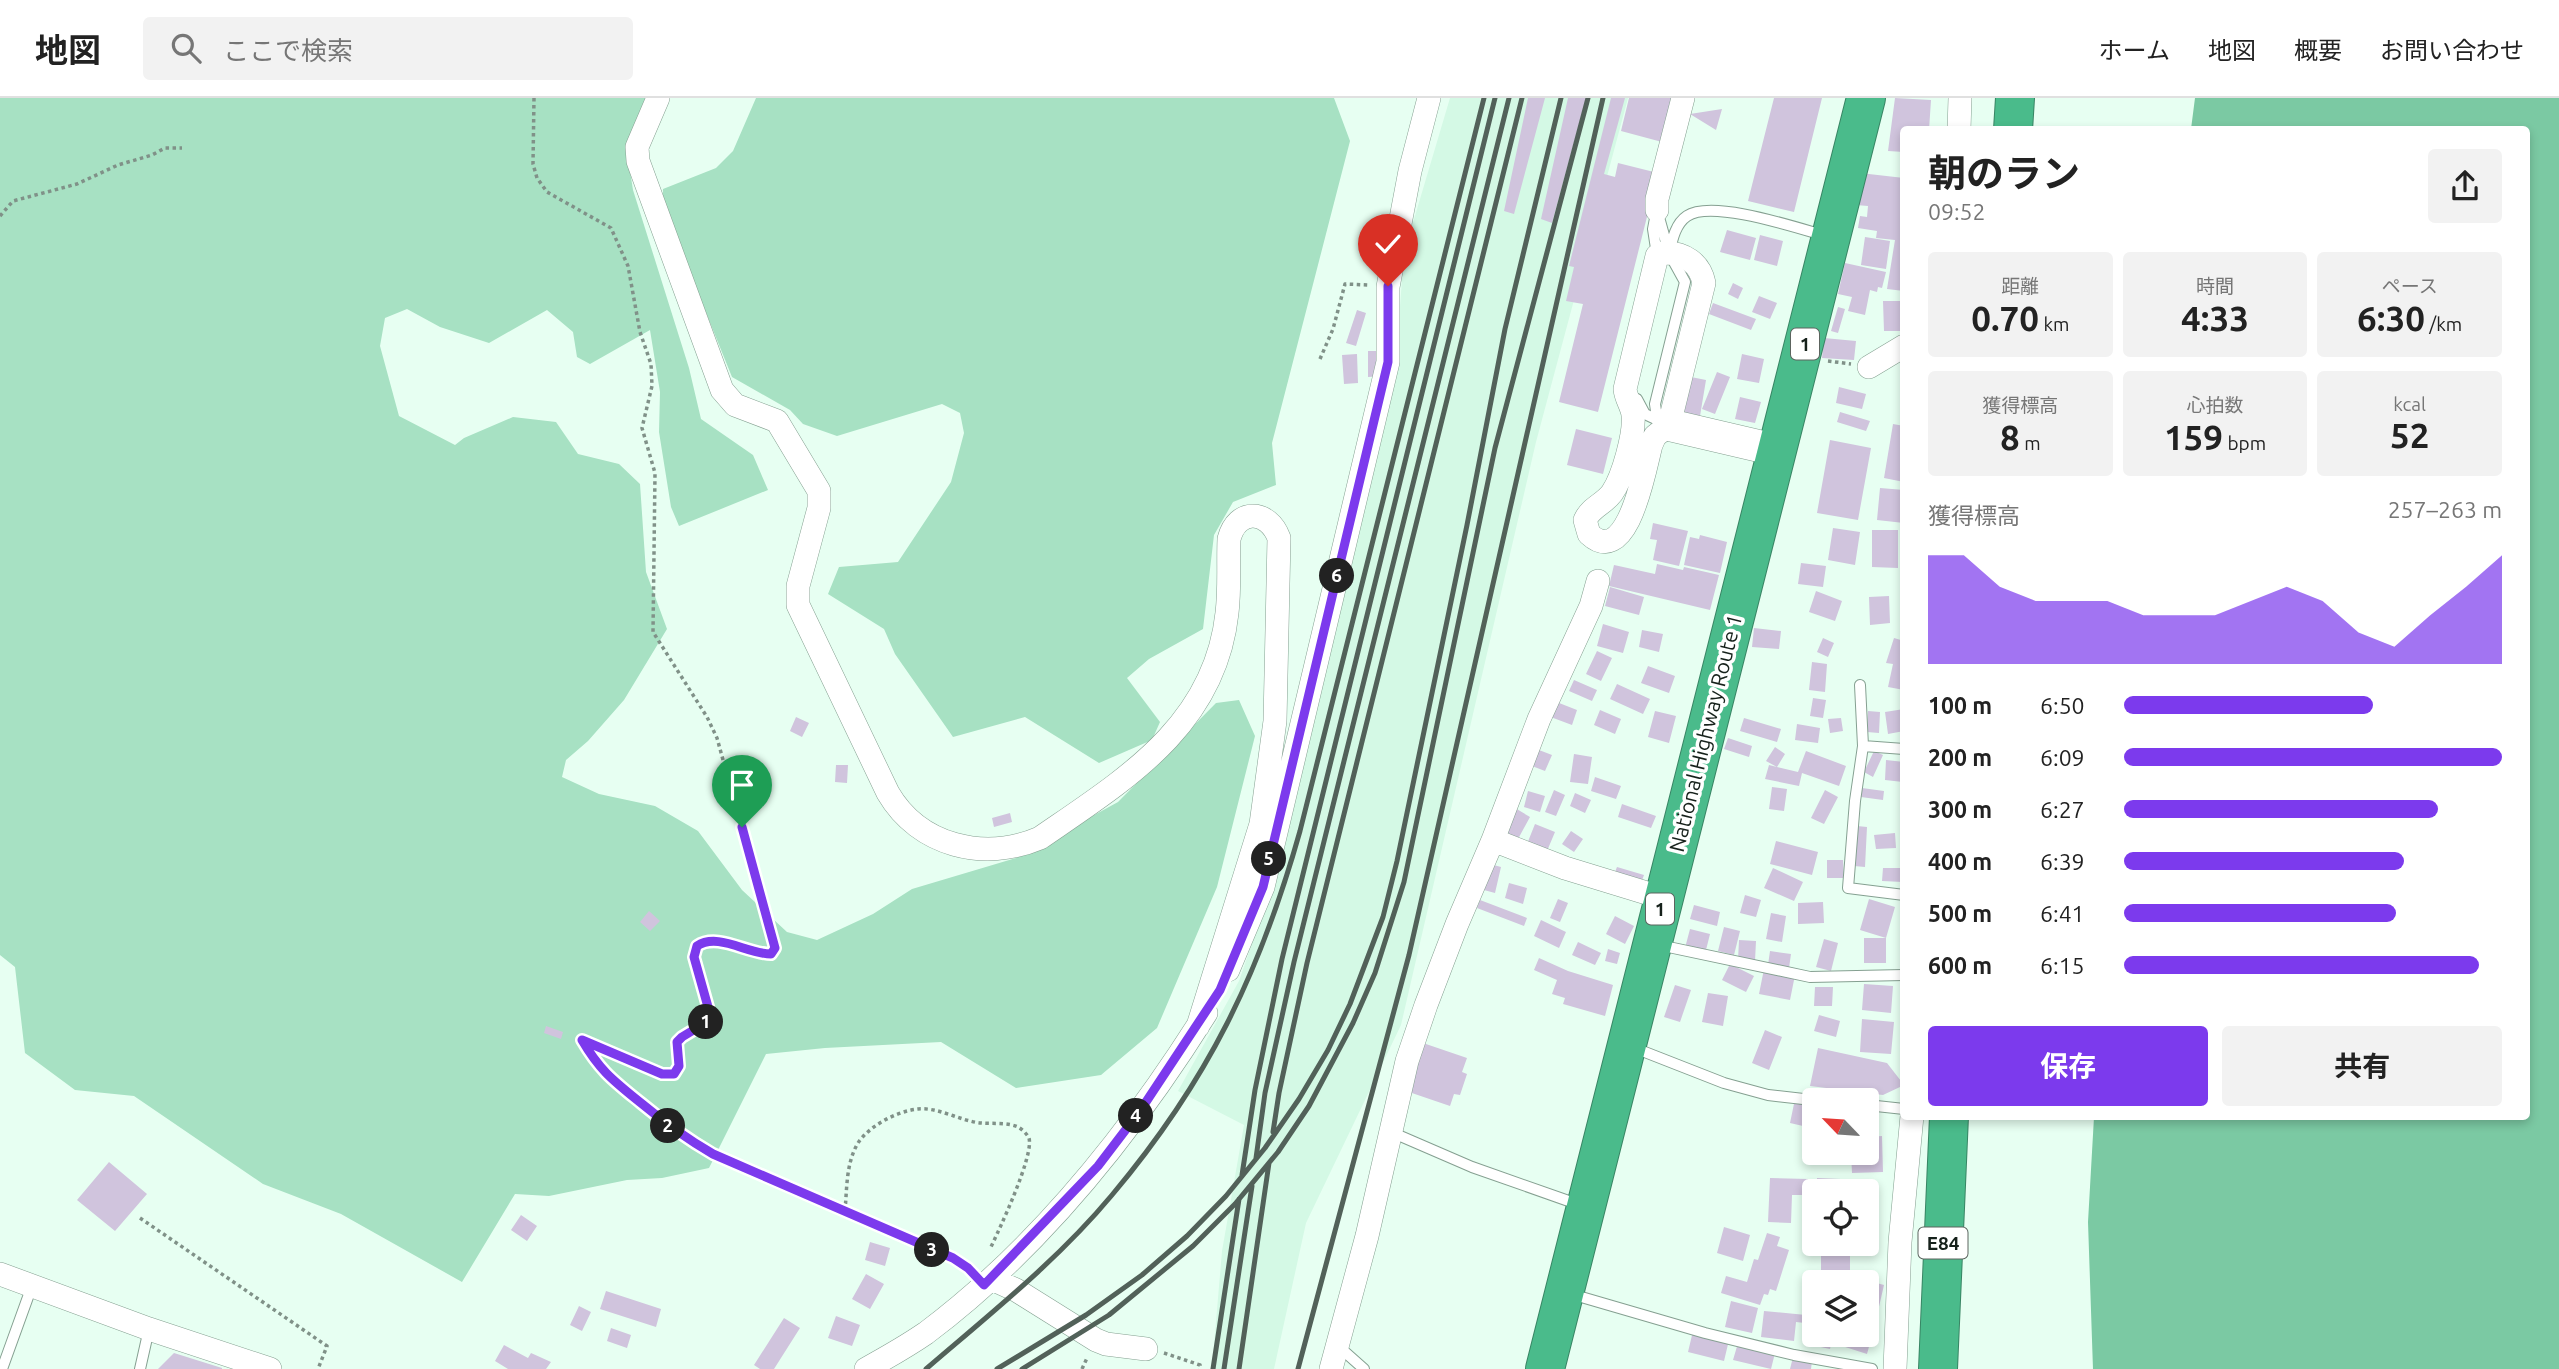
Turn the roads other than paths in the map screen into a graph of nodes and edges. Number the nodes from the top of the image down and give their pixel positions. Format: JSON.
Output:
{"nodes":[{"id":1,"x":658,"y":98,"type":"edge"},
{"id":2,"x":1429,"y":98,"type":"edge"},
{"id":3,"x":1683,"y":98,"type":"edge"},
{"id":4,"x":1866,"y":98,"type":"edge"},
{"id":5,"x":1960,"y":98,"type":"edge"},
{"id":6,"x":1990,"y":98,"type":"edge"},
{"id":7,"x":2015,"y":98,"type":"edge"},
{"id":8,"x":1959,"y":126,"type":"edge"},
{"id":9,"x":1989,"y":126,"type":"edge"},
{"id":10,"x":2013,"y":126,"type":"edge"},
{"id":11,"x":1657,"y":210,"type":"joint"},
{"id":12,"x":1831,"y":237,"type":"junction"},
{"id":13,"x":1663,"y":255,"type":"junction"},
{"id":14,"x":1900,"y":348,"type":"edge"},
{"id":15,"x":1869,"y":367,"type":"road end"},
{"id":16,"x":1669,"y":425,"type":"junction"},
{"id":17,"x":1776,"y":450,"type":"junction"},
{"id":18,"x":1598,"y":581,"type":"dead end"},
{"id":19,"x":1860,"y":685,"type":"dead end"},
{"id":20,"x":1863,"y":746,"type":"junction"},
{"id":21,"x":1900,"y":749,"type":"edge"},
{"id":22,"x":1493,"y":840,"type":"junction"},
{"id":23,"x":1900,"y":894,"type":"edge"},
{"id":24,"x":1663,"y":898,"type":"junction"},
{"id":25,"x":1653,"y":943,"type":"junction"},
{"id":26,"x":1900,"y":975,"type":"edge"},
{"id":27,"x":1198,"y":1026,"type":"junction"},
{"id":28,"x":1626,"y":1045,"type":"junction"},
{"id":29,"x":1802,"y":1099,"type":"edge"},
{"id":30,"x":1880,"y":1106,"type":"edge"},
{"id":31,"x":1900,"y":1109,"type":"edge"},
{"id":32,"x":1912,"y":1120,"type":"edge"},
{"id":33,"x":1949,"y":1120,"type":"edge"},
{"id":34,"x":1974,"y":1120,"type":"edge"},
{"id":35,"x":1391,"y":1132,"type":"junction"},
{"id":36,"x":1586,"y":1207,"type":"junction"},
{"id":37,"x":0,"y":1274,"type":"edge"},
{"id":38,"x":984,"y":1280,"type":"junction"},
{"id":39,"x":32,"y":1286,"type":"junction"},
{"id":40,"x":1565,"y":1292,"type":"junction"},
{"id":41,"x":149,"y":1329,"type":"junction"},
{"id":42,"x":1337,"y":1345,"type":"junction"},
{"id":43,"x":1146,"y":1349,"type":"road end"},
{"id":44,"x":2,"y":1369,"type":"edge"},
{"id":45,"x":140,"y":1369,"type":"edge"},
{"id":46,"x":270,"y":1369,"type":"edge"},
{"id":47,"x":866,"y":1369,"type":"edge"},
{"id":48,"x":1331,"y":1369,"type":"edge"},
{"id":49,"x":1364,"y":1369,"type":"edge"},
{"id":50,"x":1545,"y":1369,"type":"edge"},
{"id":51,"x":1872,"y":1369,"type":"edge"},
{"id":52,"x":1895,"y":1369,"type":"edge"},
{"id":53,"x":1938,"y":1369,"type":"edge"},
{"id":54,"x":1964,"y":1369,"type":"edge"}],
"edges":[{"from":1,"to":27,"type":"street"},
{"from":2,"to":27,"type":"street"},
{"from":3,"to":11,"type":"street"},
{"from":4,"to":12,"type":"highway","name":"National Highway Route 1","number":"1"},
{"from":5,"to":8,"type":"street"},
{"from":6,"to":9,"type":"highway"},
{"from":7,"to":10,"type":"highway"},
{"from":11,"to":13,"type":"lane"},
{"from":12,"to":13,"type":"lane"},
{"from":12,"to":17,"type":"highway","name":"National Highway Route 1","number":"1"},
{"from":13,"to":16,"type":"lane"},
{"from":13,"to":16,"type":"street"},
{"from":13,"to":16,"type":"street"},
{"from":14,"to":15,"type":"street"},
{"from":16,"to":17,"type":"street"},
{"from":17,"to":24,"type":"highway","name":"National Highway Route 1","number":"1"},
{"from":18,"to":22,"type":"street"},
{"from":19,"to":20,"type":"lane"},
{"from":20,"to":21,"type":"lane"},
{"from":20,"to":23,"type":"lane"},
{"from":22,"to":24,"type":"street"},
{"from":22,"to":35,"type":"street"},
{"from":24,"to":25,"type":"highway","name":"National Highway Route 1","number":"1"},
{"from":25,"to":26,"type":"lane"},
{"from":25,"to":28,"type":"highway","name":"National Highway Route 1","number":"1"},
{"from":27,"to":38,"type":"street"},
{"from":28,"to":29,"type":"lane"},
{"from":28,"to":36,"type":"highway","name":"National Highway Route 1","number":"1"},
{"from":30,"to":31,"type":"lane"},
{"from":32,"to":52,"type":"street"},
{"from":33,"to":53,"type":"highway","number":"E84"},
{"from":34,"to":54,"type":"highway","number":"E84"},
{"from":35,"to":36,"type":"lane"},
{"from":35,"to":42,"type":"street"},
{"from":36,"to":40,"type":"highway","name":"National Highway Route 1","number":"1"},
{"from":37,"to":39,"type":"street"},
{"from":38,"to":43,"type":"street"},
{"from":38,"to":47,"type":"street"},
{"from":39,"to":41,"type":"street"},
{"from":39,"to":44,"type":"lane"},
{"from":40,"to":50,"type":"highway","name":"National Highway Route 1","number":"1"},
{"from":40,"to":51,"type":"lane"},
{"from":41,"to":45,"type":"lane"},
{"from":41,"to":46,"type":"street"},
{"from":42,"to":48,"type":"street"},
{"from":42,"to":49,"type":"lane"}]}
